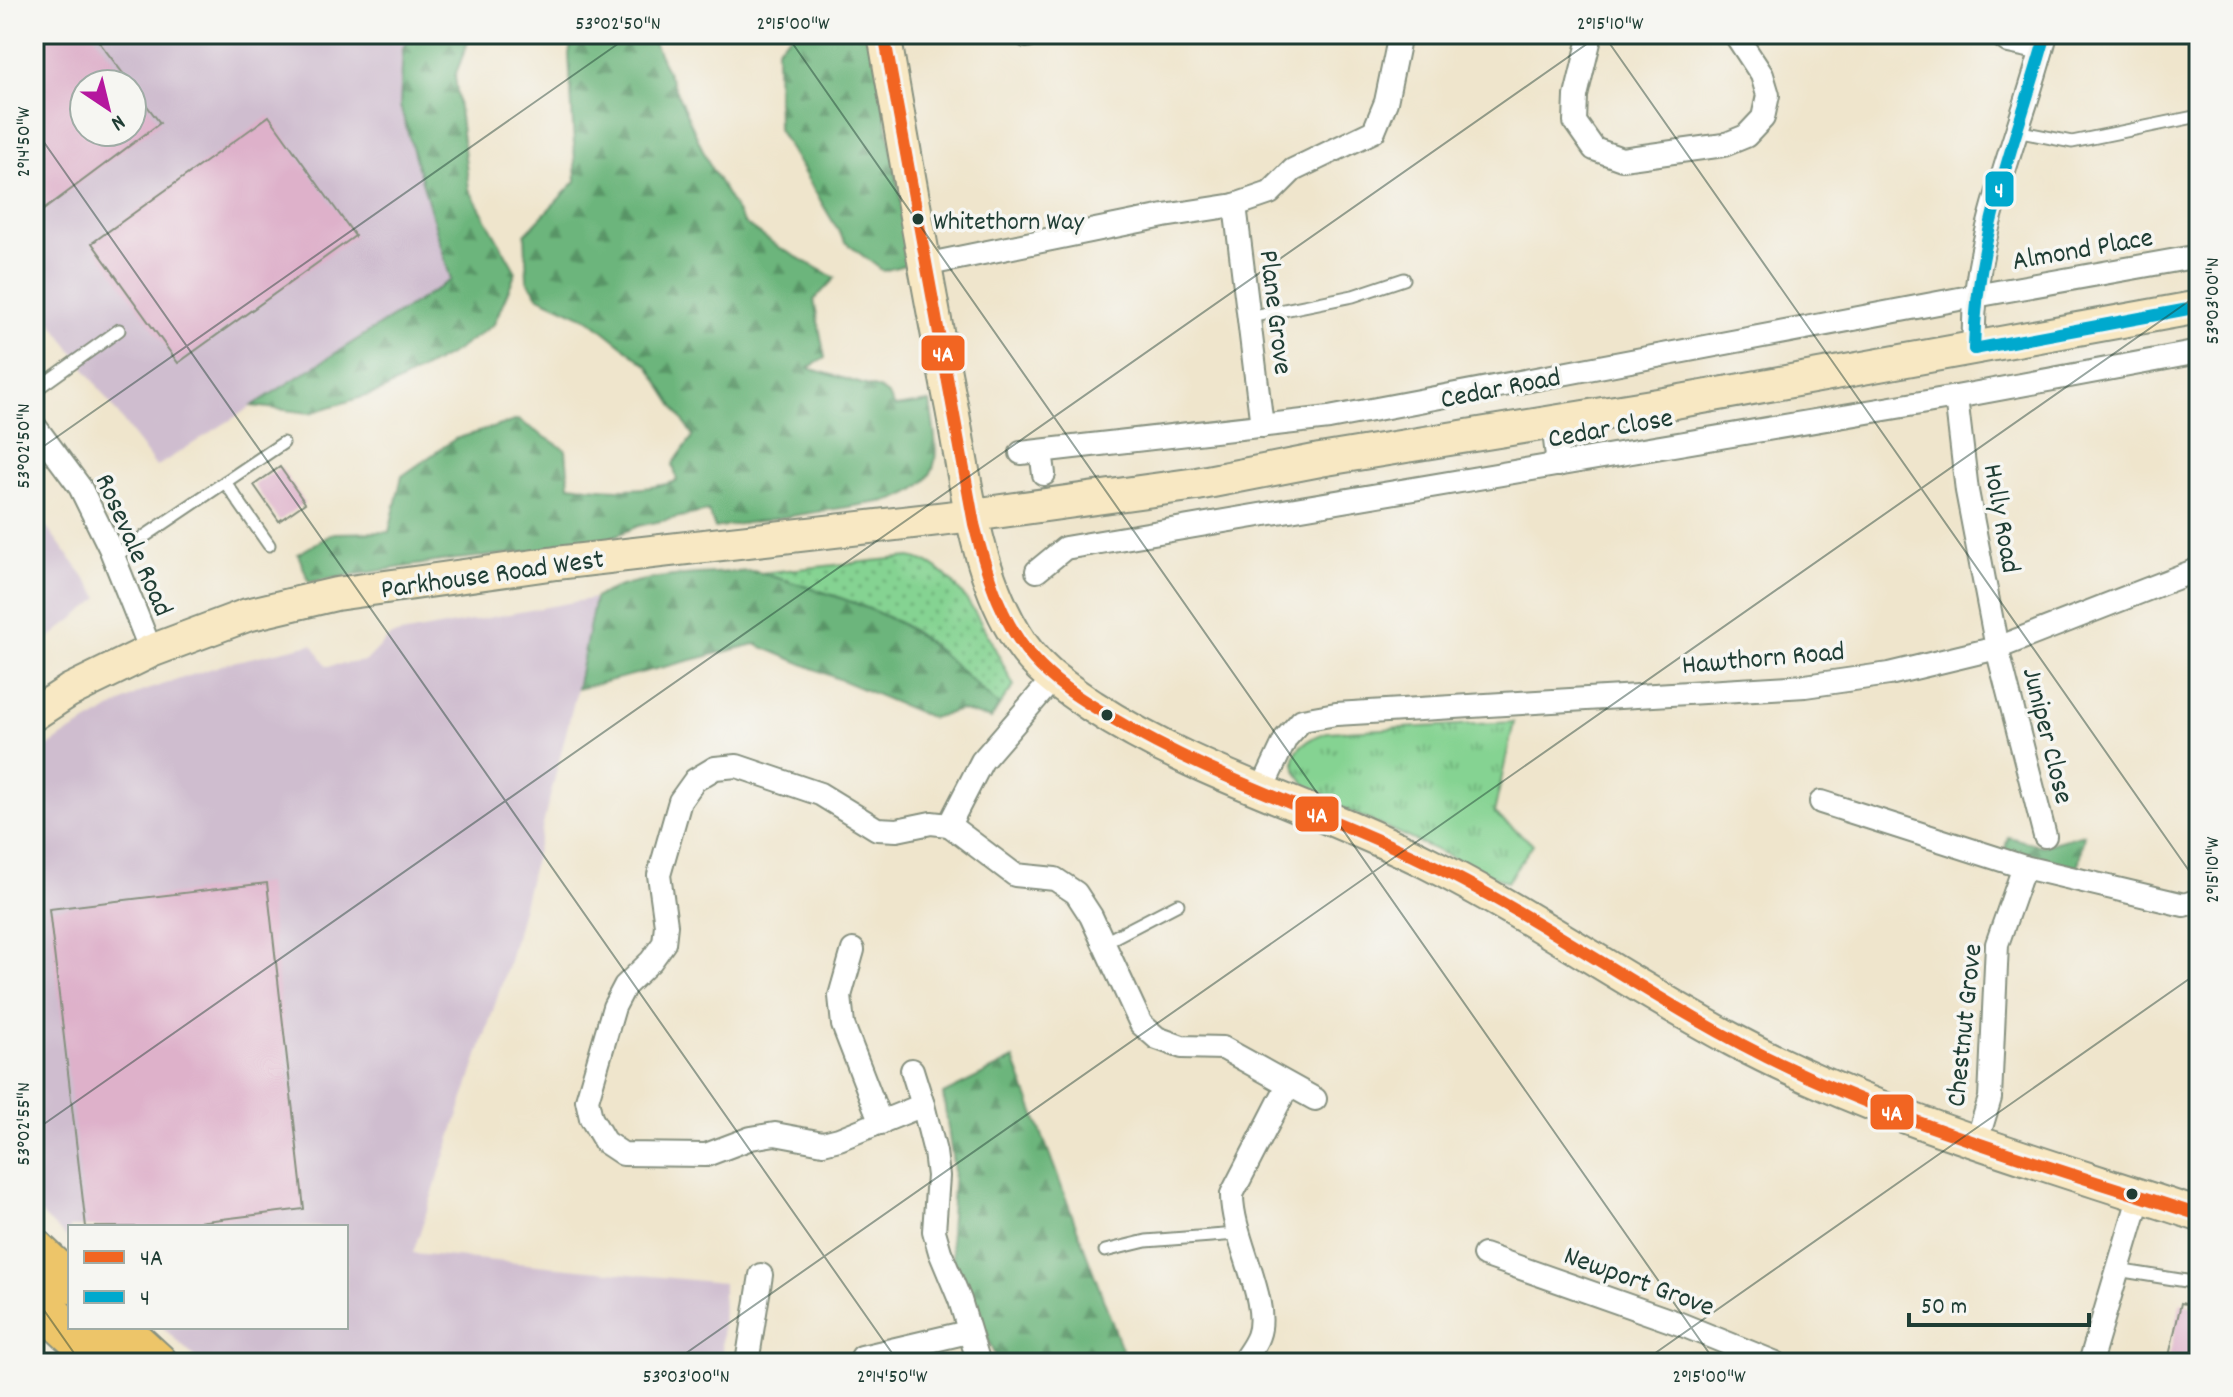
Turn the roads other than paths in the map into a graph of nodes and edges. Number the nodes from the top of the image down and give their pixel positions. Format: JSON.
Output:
{"nodes":[{"id":1,"x":884,"y":34,"type":"edge"},
{"id":2,"x":1400,"y":34,"type":"edge"},
{"id":3,"x":1591,"y":34,"type":"edge"},
{"id":4,"x":1735,"y":34,"type":"edge"},
{"id":5,"x":1998,"y":34,"type":"edge"},
{"id":6,"x":2044,"y":42,"type":"edge"},
{"id":7,"x":2199,"y":116,"type":"edge"},
{"id":8,"x":2015,"y":131,"type":"junction"},
{"id":9,"x":1235,"y":205,"type":"junction"},
{"id":10,"x":2199,"y":256,"type":"edge"},
{"id":11,"x":924,"y":265,"type":"junction"},
{"id":12,"x":1404,"y":279,"type":"dead end"},
{"id":13,"x":1975,"y":296,"type":"junction"},
{"id":14,"x":2199,"y":307,"type":"edge"},
{"id":15,"x":1249,"y":317,"type":"junction"},
{"id":16,"x":119,"y":330,"type":"dead end"},
{"id":17,"x":1974,"y":349,"type":"junction"},
{"id":18,"x":2199,"y":352,"type":"edge"},
{"id":19,"x":34,"y":391,"type":"edge"},
{"id":20,"x":1956,"y":397,"type":"junction"},
{"id":21,"x":1553,"y":423,"type":"junction"},
{"id":22,"x":34,"y":425,"type":"edge"},
{"id":23,"x":1262,"y":426,"type":"junction"},
{"id":24,"x":283,"y":443,"type":"dead end"},
{"id":25,"x":1558,"y":465,"type":"junction"},
{"id":26,"x":1044,"y":474,"type":"dead end"},
{"id":27,"x":225,"y":482,"type":"junction"},
{"id":28,"x":973,"y":515,"type":"junction"},
{"id":29,"x":269,"y":545,"type":"dead end"},
{"id":30,"x":114,"y":557,"type":"junction"},
{"id":31,"x":2199,"y":569,"type":"edge"},
{"id":32,"x":1037,"y":571,"type":"dead end"},
{"id":33,"x":1997,"y":648,"type":"junction"},
{"id":34,"x":151,"y":651,"type":"junction"},
{"id":35,"x":1052,"y":680,"type":"junction"},
{"id":36,"x":34,"y":714,"type":"edge"},
{"id":37,"x":1261,"y":791,"type":"junction"},
{"id":38,"x":1821,"y":802,"type":"dead end"},
{"id":39,"x":949,"y":825,"type":"junction"},
{"id":40,"x":2045,"y":836,"type":"dead end"},
{"id":41,"x":2024,"y":867,"type":"junction"},
{"id":42,"x":2199,"y":900,"type":"edge"},
{"id":43,"x":1178,"y":904,"type":"dead end"},
{"id":44,"x":1103,"y":943,"type":"junction"},
{"id":45,"x":853,"y":950,"type":"dead end"},
{"id":46,"x":912,"y":1070,"type":"dead end"},
{"id":47,"x":1288,"y":1085,"type":"junction"},
{"id":48,"x":1315,"y":1099,"type":"dead end"},
{"id":49,"x":923,"y":1105,"type":"junction"},
{"id":50,"x":881,"y":1123,"type":"junction"},
{"id":51,"x":1976,"y":1144,"type":"junction"},
{"id":52,"x":2140,"y":1195,"type":"junction"},
{"id":53,"x":2199,"y":1215,"type":"edge"},
{"id":54,"x":1237,"y":1234,"type":"junction"},
{"id":55,"x":34,"y":1249,"type":"edge"},
{"id":56,"x":1105,"y":1251,"type":"dead end"},
{"id":57,"x":1484,"y":1255,"type":"dead end"},
{"id":58,"x":2117,"y":1270,"type":"junction"},
{"id":59,"x":761,"y":1275,"type":"dead end"},
{"id":60,"x":68,"y":1281,"type":"edge"},
{"id":61,"x":2199,"y":1283,"type":"edge"},
{"id":62,"x":34,"y":1299,"type":"edge"},
{"id":63,"x":120,"y":1329,"type":"edge"},
{"id":64,"x":968,"y":1332,"type":"junction"},
{"id":65,"x":862,"y":1357,"type":"dead end"},
{"id":66,"x":978,"y":1360,"type":"dead end"},
{"id":67,"x":104,"y":1363,"type":"edge"},
{"id":68,"x":157,"y":1363,"type":"edge"},
{"id":69,"x":747,"y":1363,"type":"edge"},
{"id":70,"x":1242,"y":1363,"type":"edge"},
{"id":71,"x":1776,"y":1363,"type":"edge"},
{"id":72,"x":2090,"y":1363,"type":"edge"}],
"edges":[{"from":1,"to":11,"type":"street"},
{"from":2,"to":9,"type":"street"},
{"from":3,"to":4,"type":"street"},
{"from":5,"to":6,"type":"street"},
{"from":6,"to":8,"type":"street"},
{"from":7,"to":8,"type":"lane"},
{"from":8,"to":13,"type":"street"},
{"from":9,"to":11,"type":"street"},
{"from":9,"to":15,"type":"street","name":"Plane Grove"},
{"from":10,"to":13,"type":"street","name":"Almond Place"},
{"from":11,"to":28,"type":"street"},
{"from":12,"to":15,"type":"lane"},
{"from":13,"to":17,"type":"street"},
{"from":13,"to":23,"type":"street","name":"Cedar Road"},
{"from":14,"to":17,"type":"street","name":"Cedar Road"},
{"from":15,"to":23,"type":"street","name":"Plane Grove"},
{"from":16,"to":19,"type":"lane"},
{"from":17,"to":21,"type":"street","name":"Cedar Road"},
{"from":18,"to":20,"type":"street","name":"Cedar Close"},
{"from":20,"to":25,"type":"street","name":"Cedar Close"},
{"from":20,"to":33,"type":"street","name":"Holly Road"},
{"from":21,"to":25,"type":"street","name":"Cedar Road"},
{"from":21,"to":28,"type":"street","name":"Cedar Road"},
{"from":22,"to":30,"type":"street","name":"Rosevale Road"},
{"from":23,"to":26,"type":"street","name":"Cedar Road"},
{"from":24,"to":27,"type":"lane"},
{"from":25,"to":32,"type":"street","name":"Cedar Close"},
{"from":27,"to":29,"type":"lane"},
{"from":27,"to":30,"type":"lane"},
{"from":28,"to":34,"type":"street","name":"Parkhouse Road West"},
{"from":28,"to":35,"type":"street"},
{"from":30,"to":34,"type":"street","name":"Rosevale Road"},
{"from":31,"to":33,"type":"street","name":"Hawthorn Road"},
{"from":33,"to":37,"type":"street","name":"Hawthorn Road"},
{"from":33,"to":40,"type":"street","name":"Juniper Close"},
{"from":34,"to":36,"type":"street","name":"Parkhouse Road West"},
{"from":35,"to":37,"type":"street"},
{"from":35,"to":39,"type":"street"},
{"from":37,"to":51,"type":"street"},
{"from":38,"to":41,"type":"street"},
{"from":39,"to":44,"type":"street"},
{"from":39,"to":50,"type":"street"},
{"from":41,"to":42,"type":"street"},
{"from":41,"to":51,"type":"street","name":"Chestnut Grove"},
{"from":43,"to":44,"type":"lane"},
{"from":44,"to":47,"type":"street"},
{"from":45,"to":50,"type":"street"},
{"from":46,"to":49,"type":"street"},
{"from":47,"to":48,"type":"street"},
{"from":47,"to":54,"type":"street"},
{"from":49,"to":50,"type":"street"},
{"from":49,"to":64,"type":"street"},
{"from":51,"to":52,"type":"street"},
{"from":52,"to":53,"type":"street"},
{"from":52,"to":58,"type":"street"},
{"from":54,"to":56,"type":"lane"},
{"from":54,"to":70,"type":"street"},
{"from":55,"to":60,"type":"highway"},
{"from":57,"to":71,"type":"street","name":"Newport Grove"},
{"from":58,"to":61,"type":"lane"},
{"from":58,"to":72,"type":"street"},
{"from":59,"to":69,"type":"street"},
{"from":62,"to":67,"type":"highway"},
{"from":63,"to":68,"type":"highway"},
{"from":64,"to":65,"type":"street"},
{"from":64,"to":66,"type":"street"}]}
